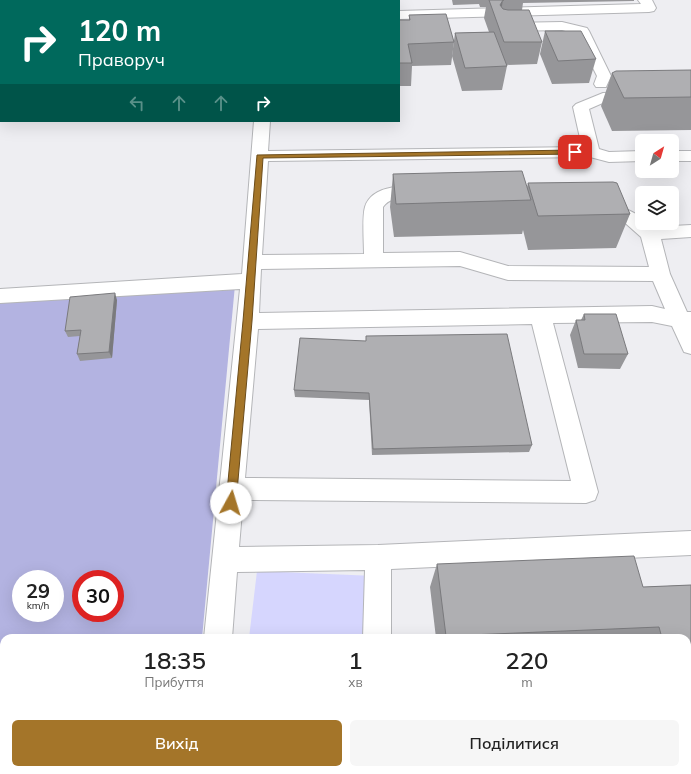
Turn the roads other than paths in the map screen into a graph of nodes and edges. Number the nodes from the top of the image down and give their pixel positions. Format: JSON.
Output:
{"nodes":[{"id":1,"x":645,"y":0,"type":"edge"},
{"id":2,"x":400,"y":15,"type":"edge"},
{"id":3,"x":492,"y":28,"type":"edge"},
{"id":4,"x":601,"y":84,"type":"dead end"},
{"id":5,"x":643,"y":97,"type":"edge"},
{"id":6,"x":262,"y":122,"type":"edge"},
{"id":7,"x":591,"y":152,"type":"junction"},
{"id":8,"x":259,"y":156,"type":"junction"},
{"id":9,"x":635,"y":156,"type":"edge"},
{"id":10,"x":679,"y":156,"type":"edge"},
{"id":11,"x":691,"y":156,"type":"edge"},
{"id":12,"x":439,"y":192,"type":"edge"},
{"id":13,"x":584,"y":205,"type":"edge"},
{"id":14,"x":691,"y":231,"type":"edge"},
{"id":15,"x":650,"y":234,"type":"junction"},
{"id":16,"x":373,"y":260,"type":"junction"},
{"id":17,"x":251,"y":271,"type":"junction"},
{"id":18,"x":660,"y":274,"type":"junction"},
{"id":19,"x":0,"y":296,"type":"edge"},
{"id":20,"x":541,"y":317,"type":"junction"},
{"id":21,"x":686,"y":320,"type":"edge"},
{"id":22,"x":248,"y":321,"type":"junction"},
{"id":23,"x":691,"y":346,"type":"edge"},
{"id":24,"x":232,"y":489,"type":"junction"},
{"id":25,"x":691,"y":543,"type":"edge"},
{"id":26,"x":378,"y":557,"type":"junction"},
{"id":27,"x":224,"y":560,"type":"junction"},
{"id":28,"x":218,"y":634,"type":"edge"},
{"id":29,"x":377,"y":634,"type":"edge"}],
"edges":[{"from":1,"to":2,"type":"street"},
{"from":3,"to":4,"type":"street"},
{"from":5,"to":7,"type":"street"},
{"from":6,"to":8,"type":"street"},
{"from":7,"to":8,"type":"street"},
{"from":7,"to":9,"type":"street"},
{"from":8,"to":17,"type":"street"},
{"from":10,"to":11,"type":"street"},
{"from":12,"to":16,"type":"street"},
{"from":13,"to":15,"type":"street"},
{"from":14,"to":15,"type":"street"},
{"from":15,"to":18,"type":"street"},
{"from":16,"to":17,"type":"street"},
{"from":16,"to":18,"type":"street"},
{"from":17,"to":19,"type":"street"},
{"from":17,"to":22,"type":"street"},
{"from":18,"to":21,"type":"street"},
{"from":20,"to":21,"type":"street"},
{"from":20,"to":22,"type":"street"},
{"from":20,"to":24,"type":"street"},
{"from":21,"to":23,"type":"street"},
{"from":22,"to":24,"type":"street"},
{"from":24,"to":27,"type":"street"},
{"from":25,"to":26,"type":"street"},
{"from":26,"to":27,"type":"street"},
{"from":26,"to":29,"type":"street"},
{"from":27,"to":28,"type":"street"}]}
